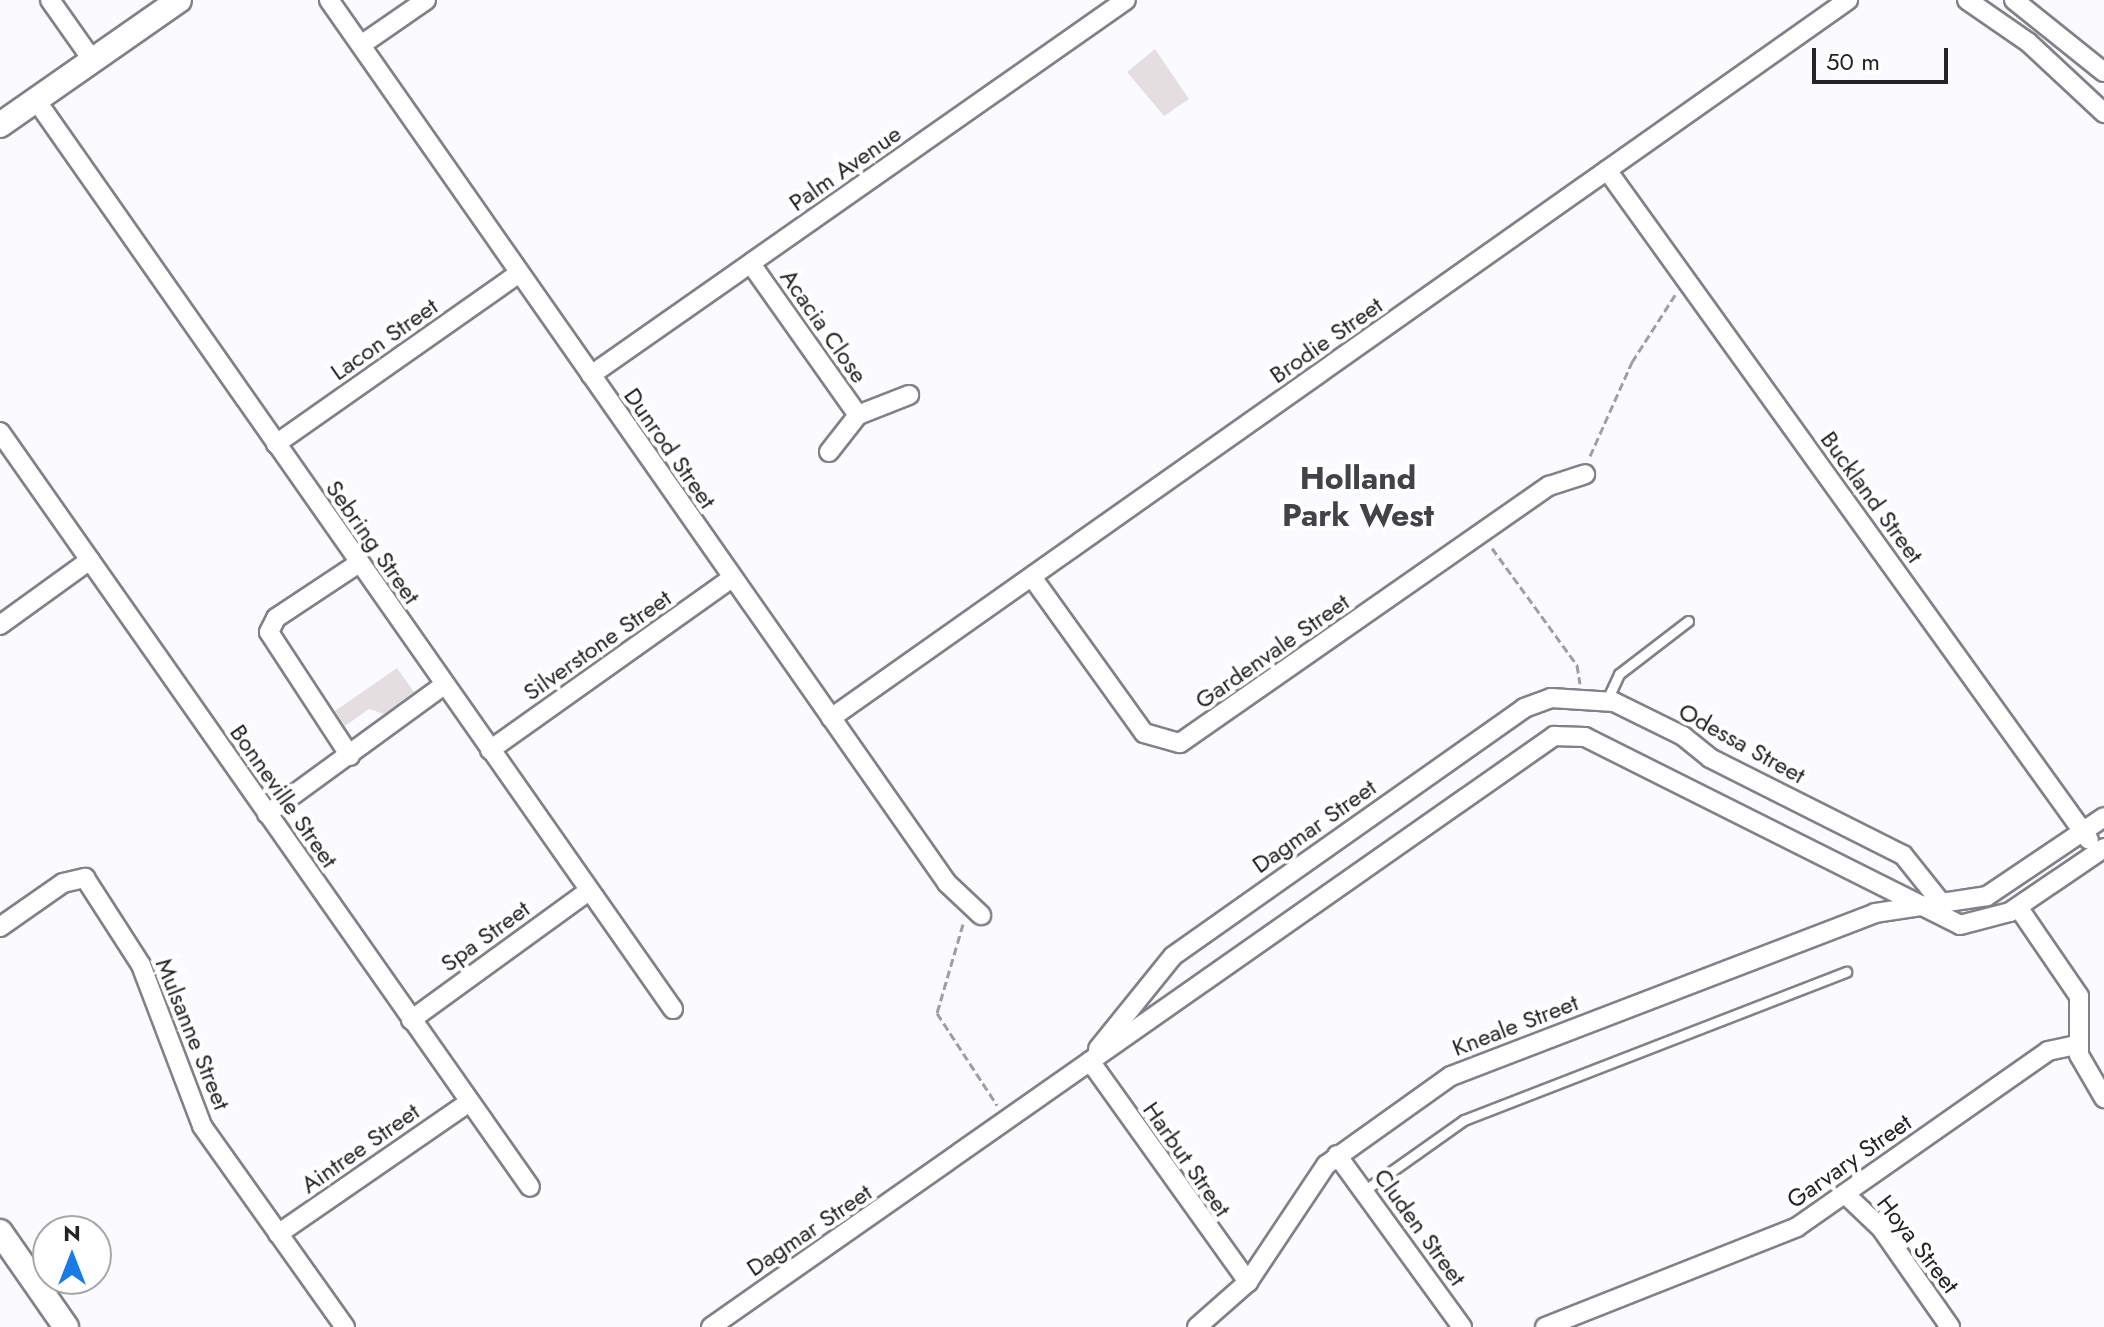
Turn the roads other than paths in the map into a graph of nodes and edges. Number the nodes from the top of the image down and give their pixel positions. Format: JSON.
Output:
{"nodes":[{"id":1,"x":50,"y":0,"type":"edge"},
{"id":2,"x":179,"y":0,"type":"edge"},
{"id":3,"x":329,"y":0,"type":"edge"},
{"id":4,"x":426,"y":0,"type":"edge"},
{"id":5,"x":1126,"y":0,"type":"edge"},
{"id":6,"x":1848,"y":0,"type":"edge"},
{"id":7,"x":1967,"y":0,"type":"edge"},
{"id":8,"x":2014,"y":0,"type":"edge"},
{"id":9,"x":361,"y":45,"type":"junction"},
{"id":10,"x":93,"y":61,"type":"junction"},
{"id":11,"x":2104,"y":72,"type":"edge"},
{"id":12,"x":36,"y":100,"type":"junction"},
{"id":13,"x":2104,"y":113,"type":"edge"},
{"id":14,"x":0,"y":125,"type":"edge"},
{"id":15,"x":1607,"y":170,"type":"junction"},
{"id":16,"x":751,"y":264,"type":"junction"},
{"id":17,"x":519,"y":273,"type":"junction"},
{"id":18,"x":591,"y":375,"type":"junction"},
{"id":19,"x":909,"y":395,"type":"dead end"},
{"id":20,"x":858,"y":415,"type":"junction"},
{"id":21,"x":0,"y":432,"type":"edge"},
{"id":22,"x":276,"y":444,"type":"junction"},
{"id":23,"x":829,"y":452,"type":"dead end"},
{"id":24,"x":1583,"y":474,"type":"road end"},
{"id":25,"x":90,"y":560,"type":"junction"},
{"id":26,"x":359,"y":563,"type":"junction"},
{"id":27,"x":1032,"y":577,"type":"junction"},
{"id":28,"x":731,"y":579,"type":"junction"},
{"id":29,"x":1688,"y":621,"type":"dead end"},
{"id":30,"x":0,"y":625,"type":"edge"},
{"id":31,"x":444,"y":685,"type":"junction"},
{"id":32,"x":1607,"y":700,"type":"junction"},
{"id":33,"x":831,"y":718,"type":"junction"},
{"id":34,"x":490,"y":750,"type":"junction"},
{"id":35,"x":350,"y":756,"type":"junction"},
{"id":36,"x":267,"y":814,"type":"junction"},
{"id":37,"x":2104,"y":817,"type":"edge"},
{"id":38,"x":2083,"y":831,"type":"junction"},
{"id":39,"x":2101,"y":850,"type":"edge"},
{"id":40,"x":587,"y":892,"type":"junction"},
{"id":41,"x":1939,"y":900,"type":"junction"},
{"id":42,"x":1918,"y":904,"type":"junction"},
{"id":43,"x":2018,"y":907,"type":"junction"},
{"id":44,"x":975,"y":910,"type":"road end"},
{"id":45,"x":0,"y":927,"type":"edge"},
{"id":46,"x":1846,"y":972,"type":"dead end"},
{"id":47,"x":673,"y":1009,"type":"dead end"},
{"id":48,"x":411,"y":1020,"type":"junction"},
{"id":49,"x":2077,"y":1045,"type":"junction"},
{"id":50,"x":1090,"y":1061,"type":"junction"},
{"id":51,"x":2104,"y":1098,"type":"edge"},
{"id":52,"x":469,"y":1102,"type":"junction"},
{"id":53,"x":1337,"y":1155,"type":"junction"},
{"id":54,"x":530,"y":1187,"type":"dead end"},
{"id":55,"x":1365,"y":1190,"type":"junction"},
{"id":56,"x":1845,"y":1194,"type":"junction"},
{"id":57,"x":0,"y":1232,"type":"edge"},
{"id":58,"x":278,"y":1234,"type":"junction"},
{"id":59,"x":1248,"y":1282,"type":"junction"},
{"id":60,"x":66,"y":1327,"type":"edge"},
{"id":61,"x":345,"y":1327,"type":"edge"},
{"id":62,"x":711,"y":1327,"type":"edge"},
{"id":63,"x":1197,"y":1327,"type":"edge"},
{"id":64,"x":1462,"y":1327,"type":"edge"},
{"id":65,"x":1546,"y":1327,"type":"edge"},
{"id":66,"x":1950,"y":1327,"type":"edge"}],
"edges":[{"from":1,"to":10,"type":"street"},
{"from":2,"to":10,"type":"street"},
{"from":3,"to":9,"type":"street","name":"Dunrod Street"},
{"from":4,"to":9,"type":"street"},
{"from":5,"to":16,"type":"street","name":"Palm Avenue"},
{"from":6,"to":15,"type":"street","name":"Brodie Street"},
{"from":7,"to":13,"type":"street"},
{"from":8,"to":11,"type":"street"},
{"from":9,"to":17,"type":"street","name":"Dunrod Street"},
{"from":10,"to":12,"type":"street"},
{"from":12,"to":14,"type":"street"},
{"from":12,"to":22,"type":"street","name":"Sebring Street"},
{"from":15,"to":27,"type":"street","name":"Brodie Street"},
{"from":15,"to":38,"type":"street","name":"Buckland Street"},
{"from":16,"to":18,"type":"street","name":"Palm Avenue"},
{"from":16,"to":20,"type":"street","name":"Acacia Close"},
{"from":17,"to":18,"type":"street","name":"Dunrod Street"},
{"from":17,"to":22,"type":"street","name":"Lacon Street"},
{"from":18,"to":28,"type":"street","name":"Dunrod Street"},
{"from":19,"to":20,"type":"street","name":"Acacia Close"},
{"from":20,"to":23,"type":"street","name":"Acacia Close"},
{"from":21,"to":25,"type":"street","name":"Bonneville Street"},
{"from":22,"to":26,"type":"street","name":"Sebring Street"},
{"from":24,"to":27,"type":"street","name":"Gardenvale Street"},
{"from":25,"to":30,"type":"street"},
{"from":25,"to":36,"type":"street","name":"Bonneville Street"},
{"from":26,"to":31,"type":"street","name":"Sebring Street"},
{"from":26,"to":35,"type":"street"},
{"from":27,"to":33,"type":"street","name":"Brodie Street"},
{"from":28,"to":33,"type":"street","name":"Dunrod Street"},
{"from":28,"to":34,"type":"street","name":"Silverstone Street"},
{"from":29,"to":32,"type":"lane"},
{"from":31,"to":34,"type":"street","name":"Sebring Street"},
{"from":31,"to":35,"type":"street"},
{"from":32,"to":41,"type":"street","name":"Odessa Street"},
{"from":32,"to":50,"type":"street","name":"Dagmar Street"},
{"from":33,"to":44,"type":"street","name":"Dunrod Street"},
{"from":34,"to":40,"type":"street","name":"Sebring Street"},
{"from":35,"to":36,"type":"street"},
{"from":36,"to":48,"type":"street","name":"Bonneville Street"},
{"from":37,"to":38,"type":"street","name":"Kneale Street"},
{"from":38,"to":39,"type":"street","name":"Buckland Street"},
{"from":38,"to":41,"type":"street","name":"Kneale Street"},
{"from":39,"to":43,"type":"street"},
{"from":40,"to":47,"type":"street","name":"Sebring Street"},
{"from":40,"to":48,"type":"street","name":"Spa Street"},
{"from":41,"to":42,"type":"street","name":"Kneale Street"},
{"from":42,"to":43,"type":"street"},
{"from":42,"to":50,"type":"street","name":"Dagmar Street"},
{"from":42,"to":53,"type":"street","name":"Kneale Street"},
{"from":43,"to":49,"type":"street"},
{"from":45,"to":58,"type":"street","name":"Mulsanne Street"},
{"from":46,"to":55,"type":"lane"},
{"from":48,"to":52,"type":"street","name":"Bonneville Street"},
{"from":49,"to":51,"type":"street"},
{"from":49,"to":56,"type":"street","name":"Garvary Street"},
{"from":50,"to":59,"type":"street","name":"Harbut Street"},
{"from":50,"to":62,"type":"street","name":"Dagmar Street"},
{"from":52,"to":54,"type":"street","name":"Bonneville Street"},
{"from":52,"to":58,"type":"street","name":"Aintree Street"},
{"from":53,"to":55,"type":"street","name":"Cluden Street"},
{"from":53,"to":59,"type":"street","name":"Kneale Street"},
{"from":55,"to":64,"type":"street","name":"Cluden Street"},
{"from":56,"to":65,"type":"street","name":"Garvary Street"},
{"from":56,"to":66,"type":"street","name":"Hoya Street"},
{"from":57,"to":60,"type":"street"},
{"from":58,"to":61,"type":"street","name":"Mulsanne Street"},
{"from":59,"to":63,"type":"street","name":"Kneale Street"}]}
